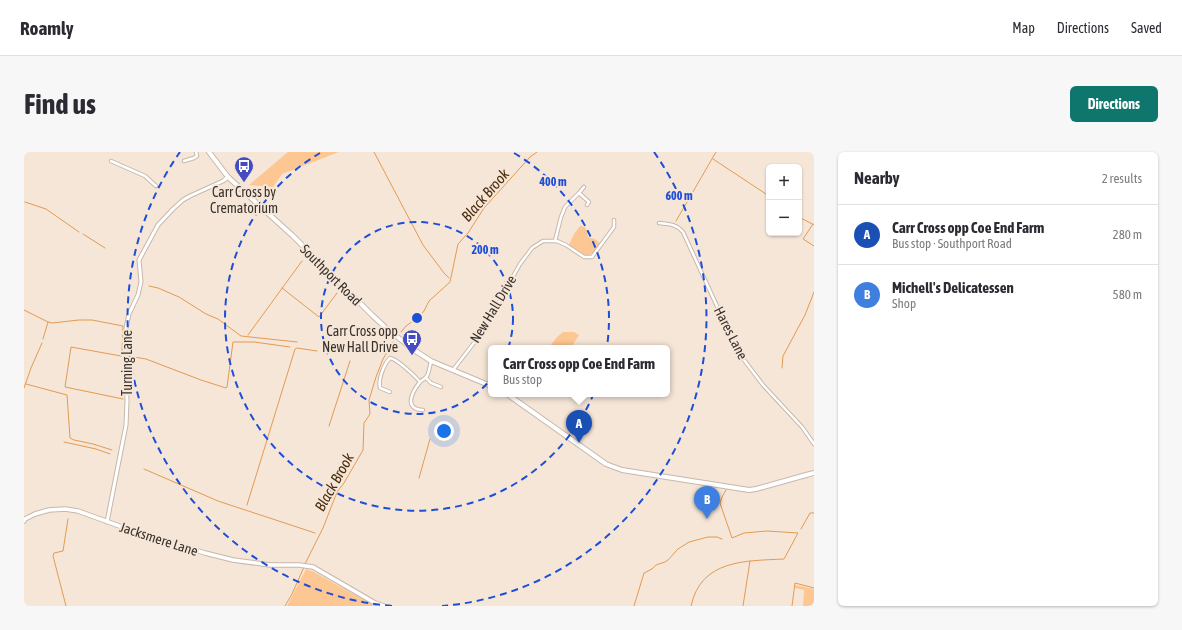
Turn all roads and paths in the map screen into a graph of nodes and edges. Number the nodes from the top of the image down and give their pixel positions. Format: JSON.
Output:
{"nodes":[{"id":1,"x":196,"y":152,"type":"edge"},
{"id":2,"x":209,"y":152,"type":"edge"},
{"id":3,"x":111,"y":161,"type":"dead end"},
{"id":4,"x":184,"y":161,"type":"dead end"},
{"id":5,"x":228,"y":177,"type":"junction"},
{"id":6,"x":156,"y":186,"type":"dead end"},
{"id":7,"x":584,"y":187,"type":"dead end"},
{"id":8,"x":579,"y":193,"type":"junction"},
{"id":9,"x":587,"y":205,"type":"dead end"},
{"id":10,"x":614,"y":220,"type":"dead end"},
{"id":11,"x":659,"y":223,"type":"dead end"},
{"id":12,"x":557,"y":242,"type":"junction"},
{"id":13,"x":432,"y":361,"type":"junction"},
{"id":14,"x":453,"y":370,"type":"junction"},
{"id":15,"x":426,"y":378,"type":"junction"},
{"id":16,"x":420,"y":382,"type":"junction"},
{"id":17,"x":488,"y":385,"type":"edge"},
{"id":18,"x":441,"y":387,"type":"dead end"},
{"id":19,"x":390,"y":392,"type":"dead end"},
{"id":20,"x":511,"y":397,"type":"edge"},
{"id":21,"x":423,"y":410,"type":"dead end"},
{"id":22,"x":814,"y":444,"type":"edge"},
{"id":23,"x":814,"y":472,"type":"edge"},
{"id":24,"x":24,"y":521,"type":"edge"},
{"id":25,"x":107,"y":522,"type":"junction"},
{"id":26,"x":384,"y":606,"type":"edge"}],
"edges":[{"from":1,"to":4,"type":"street"},
{"from":2,"to":5,"type":"highway","name":"Southport Road"},
{"from":3,"to":6,"type":"street"},
{"from":5,"to":13,"type":"highway","name":"Southport Road"},
{"from":5,"to":25,"type":"street","name":"Turning Lane"},
{"from":7,"to":8,"type":"street"},
{"from":8,"to":9,"type":"street"},
{"from":8,"to":12,"type":"street"},
{"from":10,"to":12,"type":"street"},
{"from":11,"to":22,"type":"street","name":"Hares Lane"},
{"from":12,"to":14,"type":"street","name":"New Hall Drive"},
{"from":13,"to":14,"type":"highway","name":"Southport Road"},
{"from":13,"to":15,"type":"street"},
{"from":14,"to":17,"type":"highway","name":"Southport Road"},
{"from":15,"to":16,"type":"street"},
{"from":15,"to":18,"type":"street"},
{"from":16,"to":19,"type":"street"},
{"from":16,"to":21,"type":"street"},
{"from":20,"to":23,"type":"highway"},
{"from":24,"to":25,"type":"main road","name":"Jacksmere Lane"},
{"from":25,"to":26,"type":"main road","name":"Jacksmere Lane"}]}
